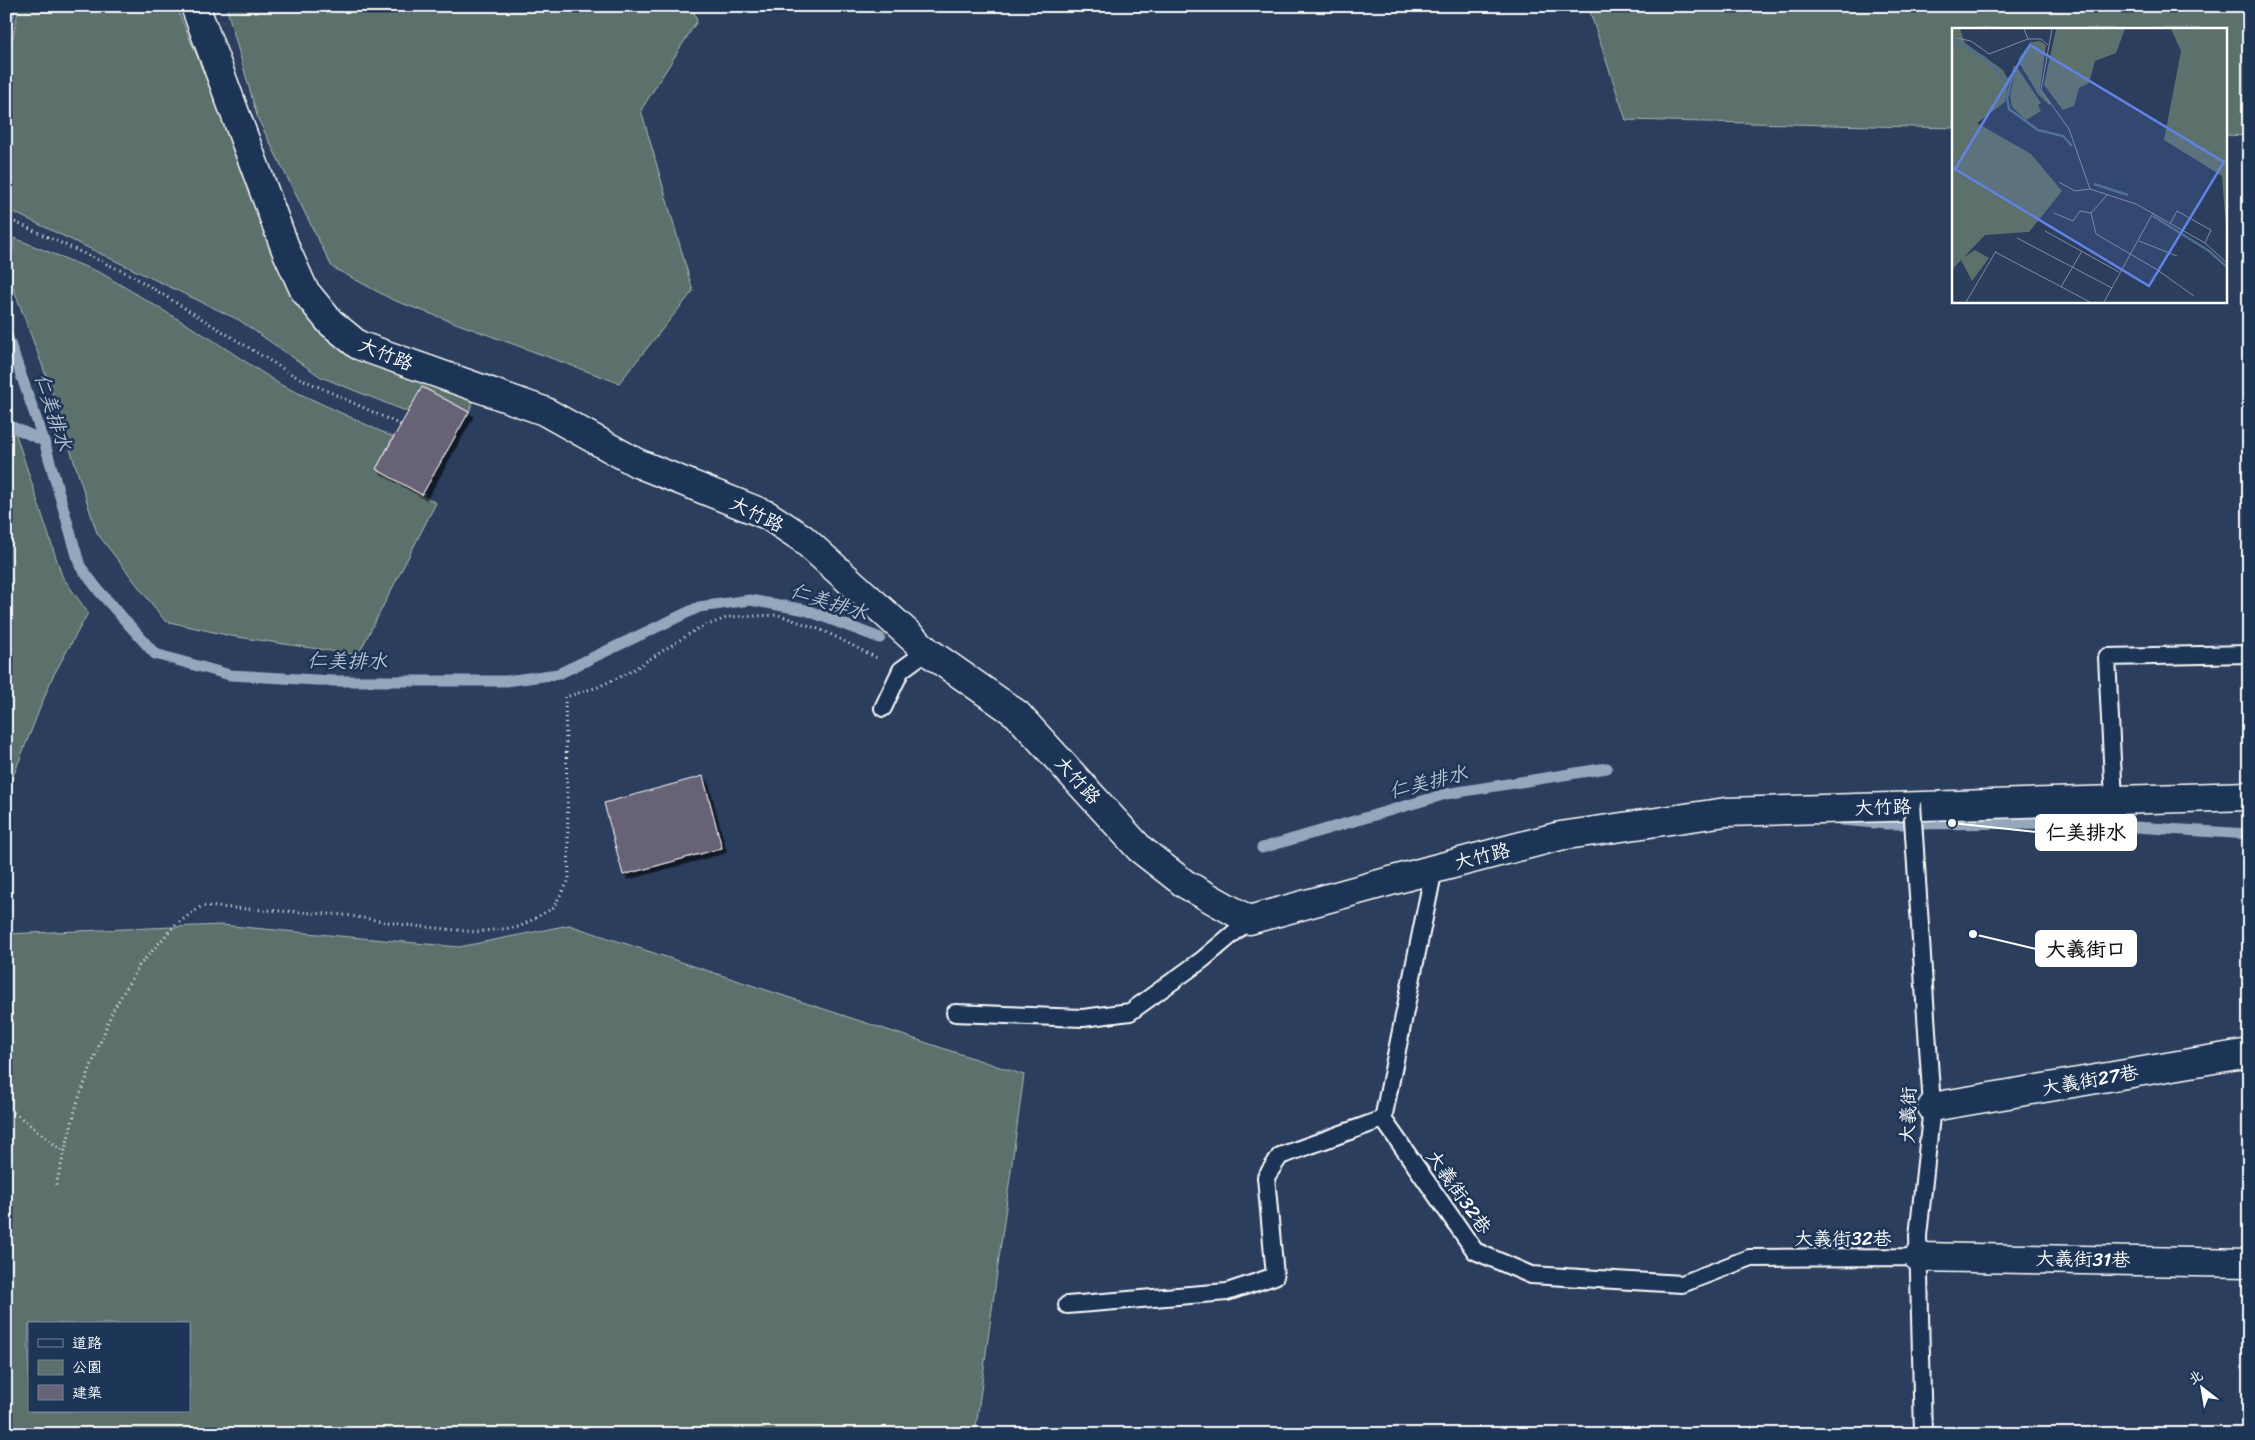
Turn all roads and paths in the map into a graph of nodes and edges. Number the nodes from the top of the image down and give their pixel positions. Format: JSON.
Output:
{"nodes":[{"id":1,"x":195,"y":6,"type":"edge"},
{"id":2,"x":6,"y":218,"type":"edge"},
{"id":3,"x":401,"y":425,"type":"dead end"},
{"id":4,"x":927,"y":651,"type":"junction"},
{"id":5,"x":2249,"y":654,"type":"edge"},
{"id":6,"x":901,"y":670,"type":"junction"},
{"id":7,"x":883,"y":708,"type":"dead end"},
{"id":8,"x":2249,"y":796,"type":"edge"},
{"id":9,"x":2114,"y":801,"type":"junction"},
{"id":10,"x":1914,"y":804,"type":"junction"},
{"id":11,"x":1434,"y":868,"type":"junction"},
{"id":12,"x":1249,"y":920,"type":"junction"},
{"id":13,"x":954,"y":1013,"type":"dead end"},
{"id":14,"x":2249,"y":1053,"type":"edge"},
{"id":15,"x":6,"y":1106,"type":"edge"},
{"id":16,"x":1932,"y":1107,"type":"junction"},
{"id":17,"x":1383,"y":1119,"type":"junction"},
{"id":18,"x":64,"y":1153,"type":"junction"},
{"id":19,"x":56,"y":1185,"type":"dead end"},
{"id":20,"x":1918,"y":1257,"type":"junction"},
{"id":21,"x":2249,"y":1263,"type":"edge"},
{"id":22,"x":1067,"y":1305,"type":"dead end"},
{"id":23,"x":1923,"y":1434,"type":"edge"}],
"edges":[{"from":1,"to":4,"type":"street","name":"大竹路"},
{"from":2,"to":3,"type":"path"},
{"from":4,"to":6,"type":"lane"},
{"from":4,"to":12,"type":"street","name":"大竹路"},
{"from":5,"to":9,"type":"lane"},
{"from":6,"to":7,"type":"lane"},
{"from":6,"to":18,"type":"path"},
{"from":8,"to":9,"type":"street","name":"大竹路"},
{"from":9,"to":10,"type":"street","name":"大竹路"},
{"from":10,"to":11,"type":"street","name":"大竹路"},
{"from":10,"to":16,"type":"lane","name":"大義街","bridge":true},
{"from":11,"to":12,"type":"street","name":"大竹路"},
{"from":11,"to":17,"type":"lane"},
{"from":12,"to":13,"type":"lane"},
{"from":14,"to":16,"type":"street","name":"大義街27巷"},
{"from":15,"to":18,"type":"path"},
{"from":16,"to":20,"type":"lane","name":"大義街"},
{"from":17,"to":20,"type":"lane","name":"大義街32巷"},
{"from":17,"to":22,"type":"lane"},
{"from":18,"to":19,"type":"path"},
{"from":20,"to":21,"type":"street","name":"大義街31巷"},
{"from":20,"to":23,"type":"lane","name":"大義街"}]}
